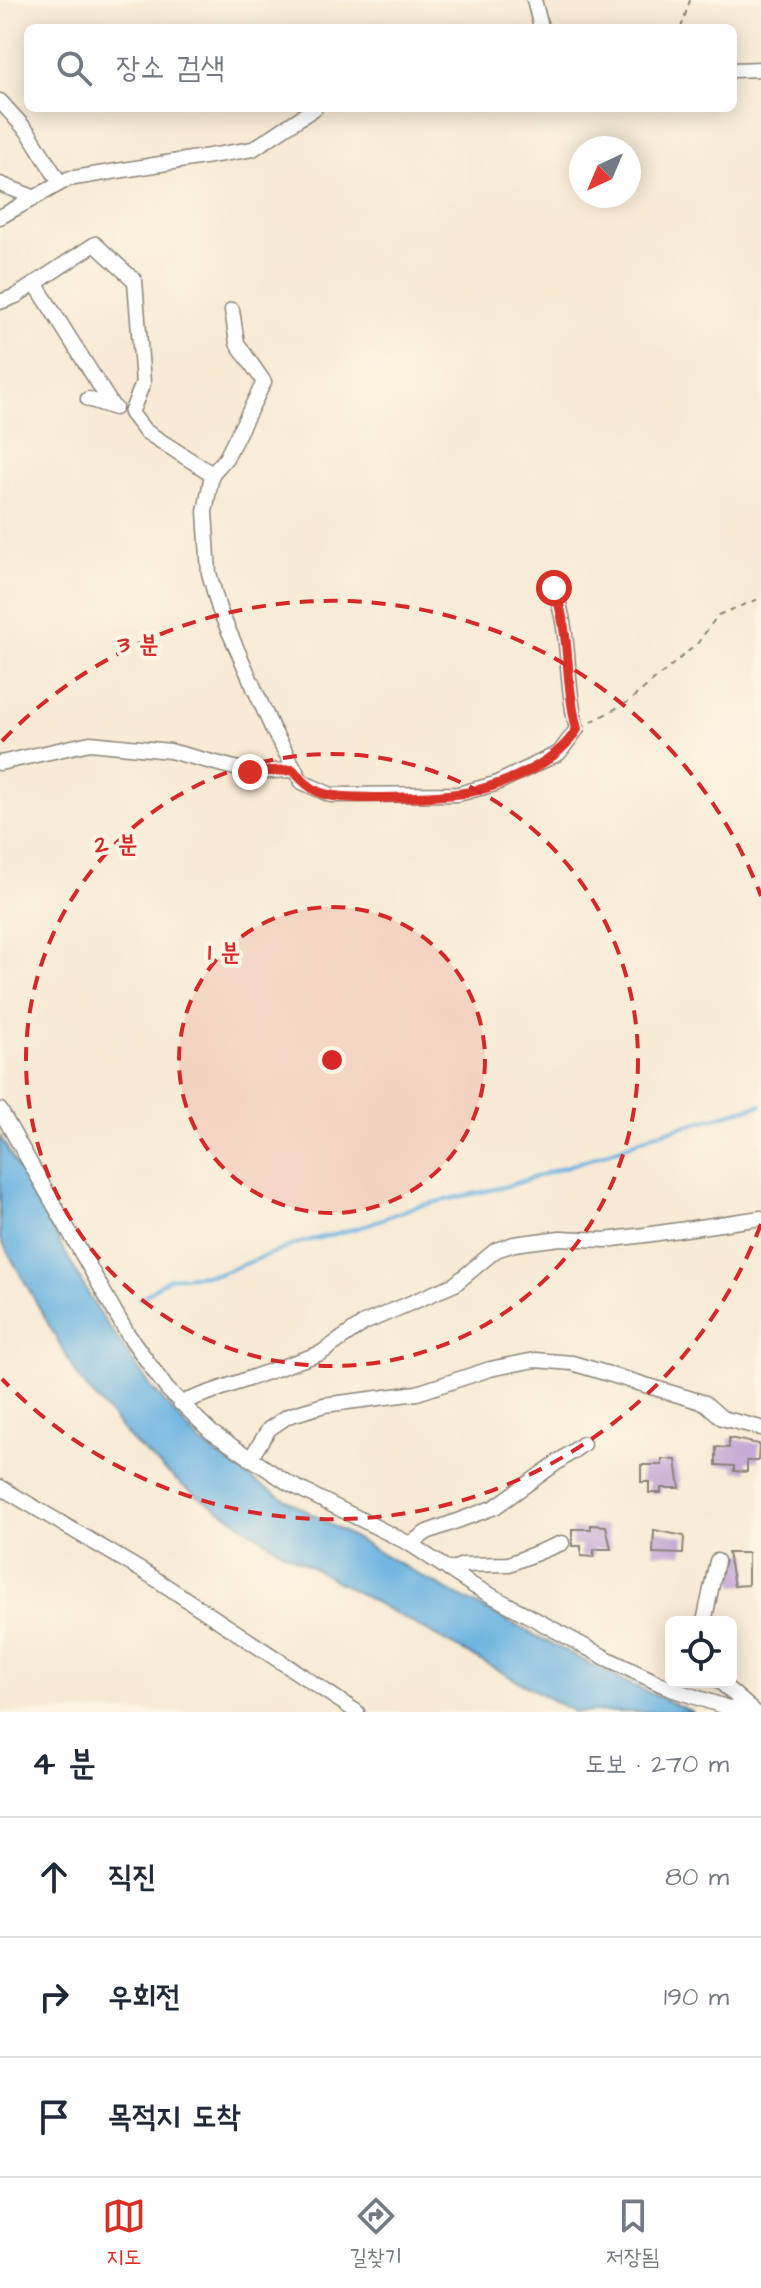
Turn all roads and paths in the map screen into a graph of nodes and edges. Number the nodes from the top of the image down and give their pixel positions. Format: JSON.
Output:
{"nodes":[{"id":1,"x":534,"y":0,"type":"edge"},
{"id":2,"x":690,"y":0,"type":"edge"},
{"id":3,"x":540,"y":24,"type":"edge"},
{"id":4,"x":682,"y":24,"type":"edge"},
{"id":5,"x":761,"y":69,"type":"edge"},
{"id":6,"x":737,"y":70,"type":"edge"},
{"id":7,"x":0,"y":101,"type":"edge"},
{"id":8,"x":309,"y":112,"type":"edge"},
{"id":9,"x":60,"y":183,"type":"junction"},
{"id":10,"x":0,"y":184,"type":"edge"},
{"id":11,"x":33,"y":197,"type":"junction"},
{"id":12,"x":0,"y":217,"type":"edge"},
{"id":13,"x":35,"y":283,"type":"junction"},
{"id":14,"x":0,"y":302,"type":"edge"},
{"id":15,"x":232,"y":310,"type":"dead end"},
{"id":16,"x":88,"y":399,"type":"dead end"},
{"id":17,"x":113,"y":407,"type":"junction"},
{"id":18,"x":131,"y":413,"type":"junction"},
{"id":19,"x":212,"y":474,"type":"junction"},
{"id":20,"x":554,"y":588,"type":"dead end"},
{"id":21,"x":761,"y":598,"type":"edge"},
{"id":22,"x":577,"y":729,"type":"junction"},
{"id":23,"x":0,"y":763,"type":"edge"},
{"id":24,"x":293,"y":770,"type":"junction"},
{"id":25,"x":0,"y":1110,"type":"edge"},
{"id":26,"x":761,"y":1218,"type":"edge"},
{"id":27,"x":180,"y":1403,"type":"junction"},
{"id":28,"x":761,"y":1428,"type":"edge"},
{"id":29,"x":583,"y":1444,"type":"dead end"},
{"id":30,"x":250,"y":1459,"type":"junction"},
{"id":31,"x":0,"y":1487,"type":"edge"},
{"id":32,"x":562,"y":1543,"type":"dead end"},
{"id":33,"x":410,"y":1544,"type":"junction"},
{"id":34,"x":717,"y":1561,"type":"dead end"},
{"id":35,"x":449,"y":1570,"type":"junction"},
{"id":36,"x":705,"y":1616,"type":"edge"},
{"id":37,"x":727,"y":1688,"type":"edge"},
{"id":38,"x":357,"y":1712,"type":"edge"},
{"id":39,"x":741,"y":1712,"type":"edge"},
{"id":40,"x":755,"y":1712,"type":"edge"}],
"edges":[{"from":1,"to":3,"type":"street"},
{"from":2,"to":4,"type":"path"},
{"from":5,"to":6,"type":"street"},
{"from":7,"to":9,"type":"street"},
{"from":8,"to":9,"type":"street"},
{"from":9,"to":11,"type":"street"},
{"from":10,"to":11,"type":"street"},
{"from":11,"to":12,"type":"street"},
{"from":13,"to":14,"type":"street"},
{"from":13,"to":17,"type":"street"},
{"from":13,"to":18,"type":"street"},
{"from":15,"to":19,"type":"street"},
{"from":16,"to":17,"type":"street"},
{"from":17,"to":18,"type":"street"},
{"from":18,"to":19,"type":"street"},
{"from":19,"to":24,"type":"street"},
{"from":20,"to":22,"type":"street"},
{"from":21,"to":22,"type":"path"},
{"from":22,"to":24,"type":"street"},
{"from":23,"to":24,"type":"street"},
{"from":25,"to":27,"type":"street"},
{"from":26,"to":27,"type":"street"},
{"from":27,"to":30,"type":"street"},
{"from":28,"to":30,"type":"street"},
{"from":29,"to":33,"type":"street"},
{"from":30,"to":33,"type":"street"},
{"from":31,"to":38,"type":"street"},
{"from":32,"to":35,"type":"street"},
{"from":33,"to":35,"type":"street"},
{"from":34,"to":36,"type":"street"},
{"from":35,"to":39,"type":"street"},
{"from":37,"to":40,"type":"street"}]}
